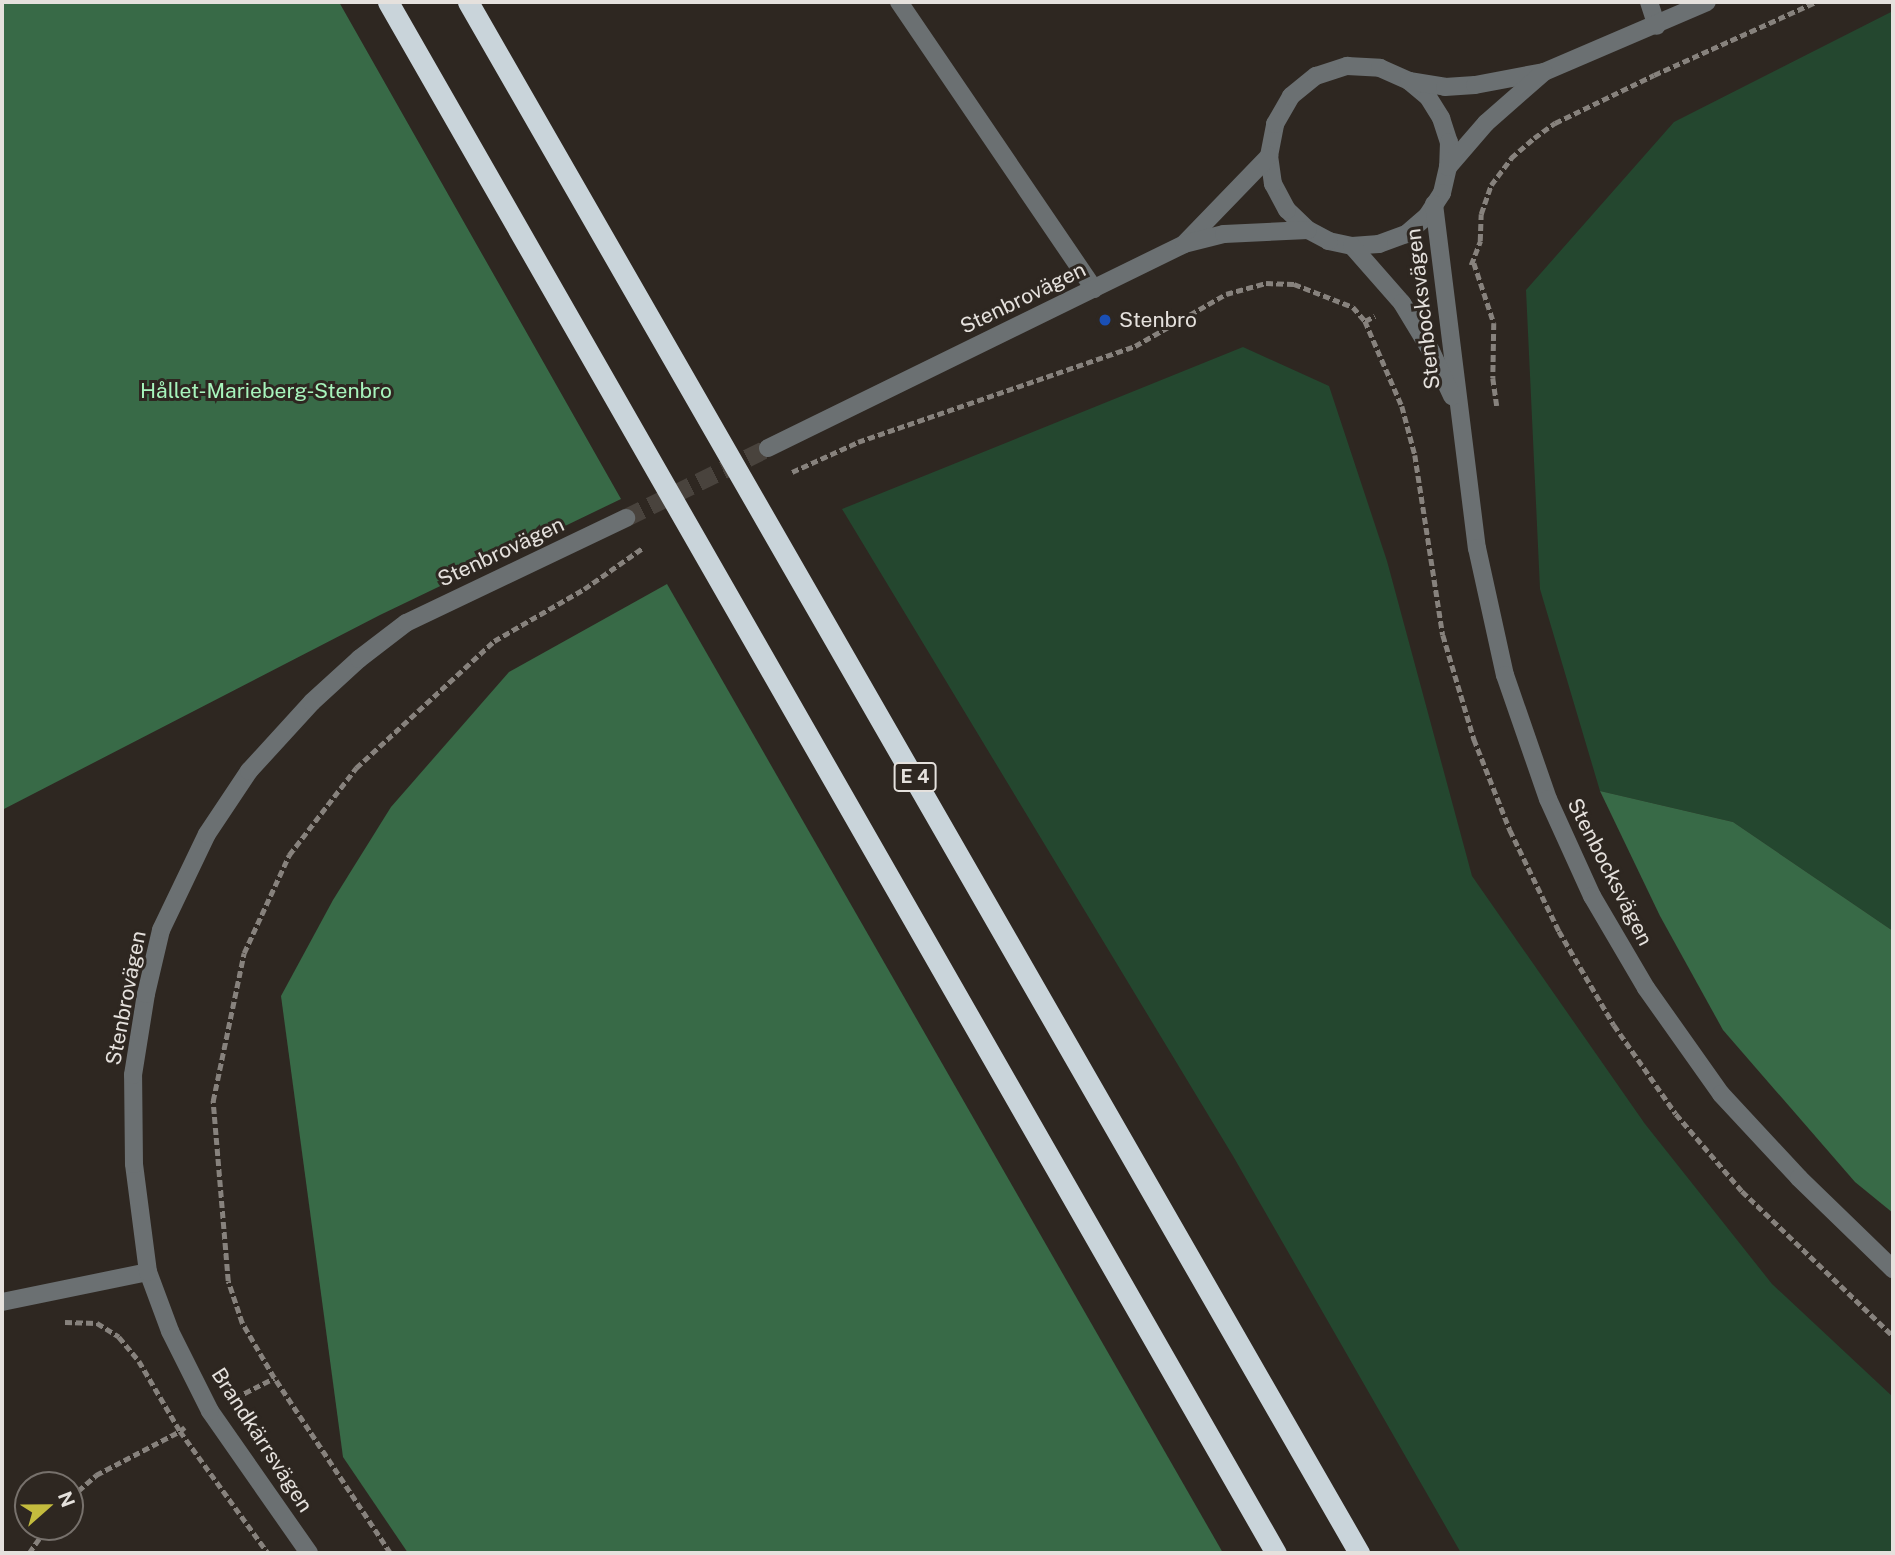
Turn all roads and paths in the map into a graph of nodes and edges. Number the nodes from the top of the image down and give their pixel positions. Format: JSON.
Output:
{"nodes":[{"id":1,"x":388,"y":2,"type":"edge"},
{"id":2,"x":468,"y":2,"type":"edge"},
{"id":3,"x":899,"y":2,"type":"edge"},
{"id":4,"x":1649,"y":2,"type":"edge"},
{"id":5,"x":1707,"y":2,"type":"edge"},
{"id":6,"x":1657,"y":26,"type":"junction"},
{"id":7,"x":1544,"y":72,"type":"junction"},
{"id":8,"x":1409,"y":80,"type":"junction"},
{"id":9,"x":1269,"y":156,"type":"junction"},
{"id":10,"x":1448,"y":167,"type":"junction"},
{"id":11,"x":1434,"y":204,"type":"junction"},
{"id":12,"x":1308,"y":230,"type":"junction"},
{"id":13,"x":1184,"y":244,"type":"junction"},
{"id":14,"x":1352,"y":246,"type":"junction"},
{"id":15,"x":1474,"y":262,"type":"dead end"},
{"id":16,"x":1094,"y":289,"type":"junction"},
{"id":17,"x":1497,"y":406,"type":"dead end"},
{"id":18,"x":1458,"y":409,"type":"junction"},
{"id":19,"x":768,"y":448,"type":"tunnel mouth"},
{"id":20,"x":626,"y":518,"type":"tunnel mouth"},
{"id":21,"x":644,"y":547,"type":"dead end"},
{"id":22,"x":1893,"y":1269,"type":"edge"},
{"id":23,"x":148,"y":1272,"type":"junction"},
{"id":24,"x":2,"y":1301,"type":"edge"},
{"id":25,"x":58,"y":1323,"type":"dead end"},
{"id":26,"x":274,"y":1378,"type":"junction"},
{"id":27,"x":210,"y":1411,"type":"junction"},
{"id":28,"x":180,"y":1431,"type":"junction"},
{"id":29,"x":84,"y":1486,"type":"edge"},
{"id":30,"x":268,"y":1553,"type":"edge"},
{"id":31,"x":309,"y":1553,"type":"edge"},
{"id":32,"x":390,"y":1553,"type":"edge"},
{"id":33,"x":1276,"y":1553,"type":"edge"},
{"id":34,"x":1359,"y":1553,"type":"edge"}],
"edges":[{"from":1,"to":33,"type":"highway"},
{"from":2,"to":34,"type":"highway","number":"E 4"},
{"from":3,"to":16,"type":"street"},
{"from":4,"to":6,"type":"street"},
{"from":5,"to":6,"type":"street","name":"Stenbrovägen"},
{"from":6,"to":7,"type":"street","name":"Stenbrovägen"},
{"from":7,"to":8,"type":"street","name":"Stenbrovägen"},
{"from":7,"to":10,"type":"street","name":"Stenbrovägen"},
{"from":8,"to":9,"type":"street","name":"Stenbrovägen"},
{"from":8,"to":10,"type":"street","name":"Stenbrovägen"},
{"from":9,"to":12,"type":"street","name":"Stenbrovägen"},
{"from":9,"to":13,"type":"street","name":"Stenbrovägen"},
{"from":10,"to":11,"type":"street","name":"Stenbrovägen"},
{"from":11,"to":14,"type":"street","name":"Stenbrovägen"},
{"from":11,"to":18,"type":"street","name":"Stenbocksvägen"},
{"from":12,"to":13,"type":"street","name":"Stenbrovägen"},
{"from":12,"to":14,"type":"street","name":"Stenbrovägen"},
{"from":13,"to":16,"type":"street","name":"Stenbrovägen"},
{"from":14,"to":18,"type":"street","name":"Stenbocksvägen"},
{"from":15,"to":17,"type":"path"},
{"from":16,"to":19,"type":"street","name":"Stenbrovägen"},
{"from":18,"to":22,"type":"street","name":"Stenbocksvägen"},
{"from":20,"to":23,"type":"street","name":"Stenbrovägen"},
{"from":21,"to":26,"type":"path"},
{"from":23,"to":24,"type":"street"},
{"from":23,"to":27,"type":"street","name":"Brandkärrsvägen"},
{"from":25,"to":28,"type":"path"},
{"from":26,"to":27,"type":"path"},
{"from":26,"to":32,"type":"path"},
{"from":27,"to":28,"type":"path"},
{"from":27,"to":31,"type":"street","name":"Brandkärrsvägen"},
{"from":28,"to":29,"type":"path"},
{"from":28,"to":30,"type":"path"}]}
